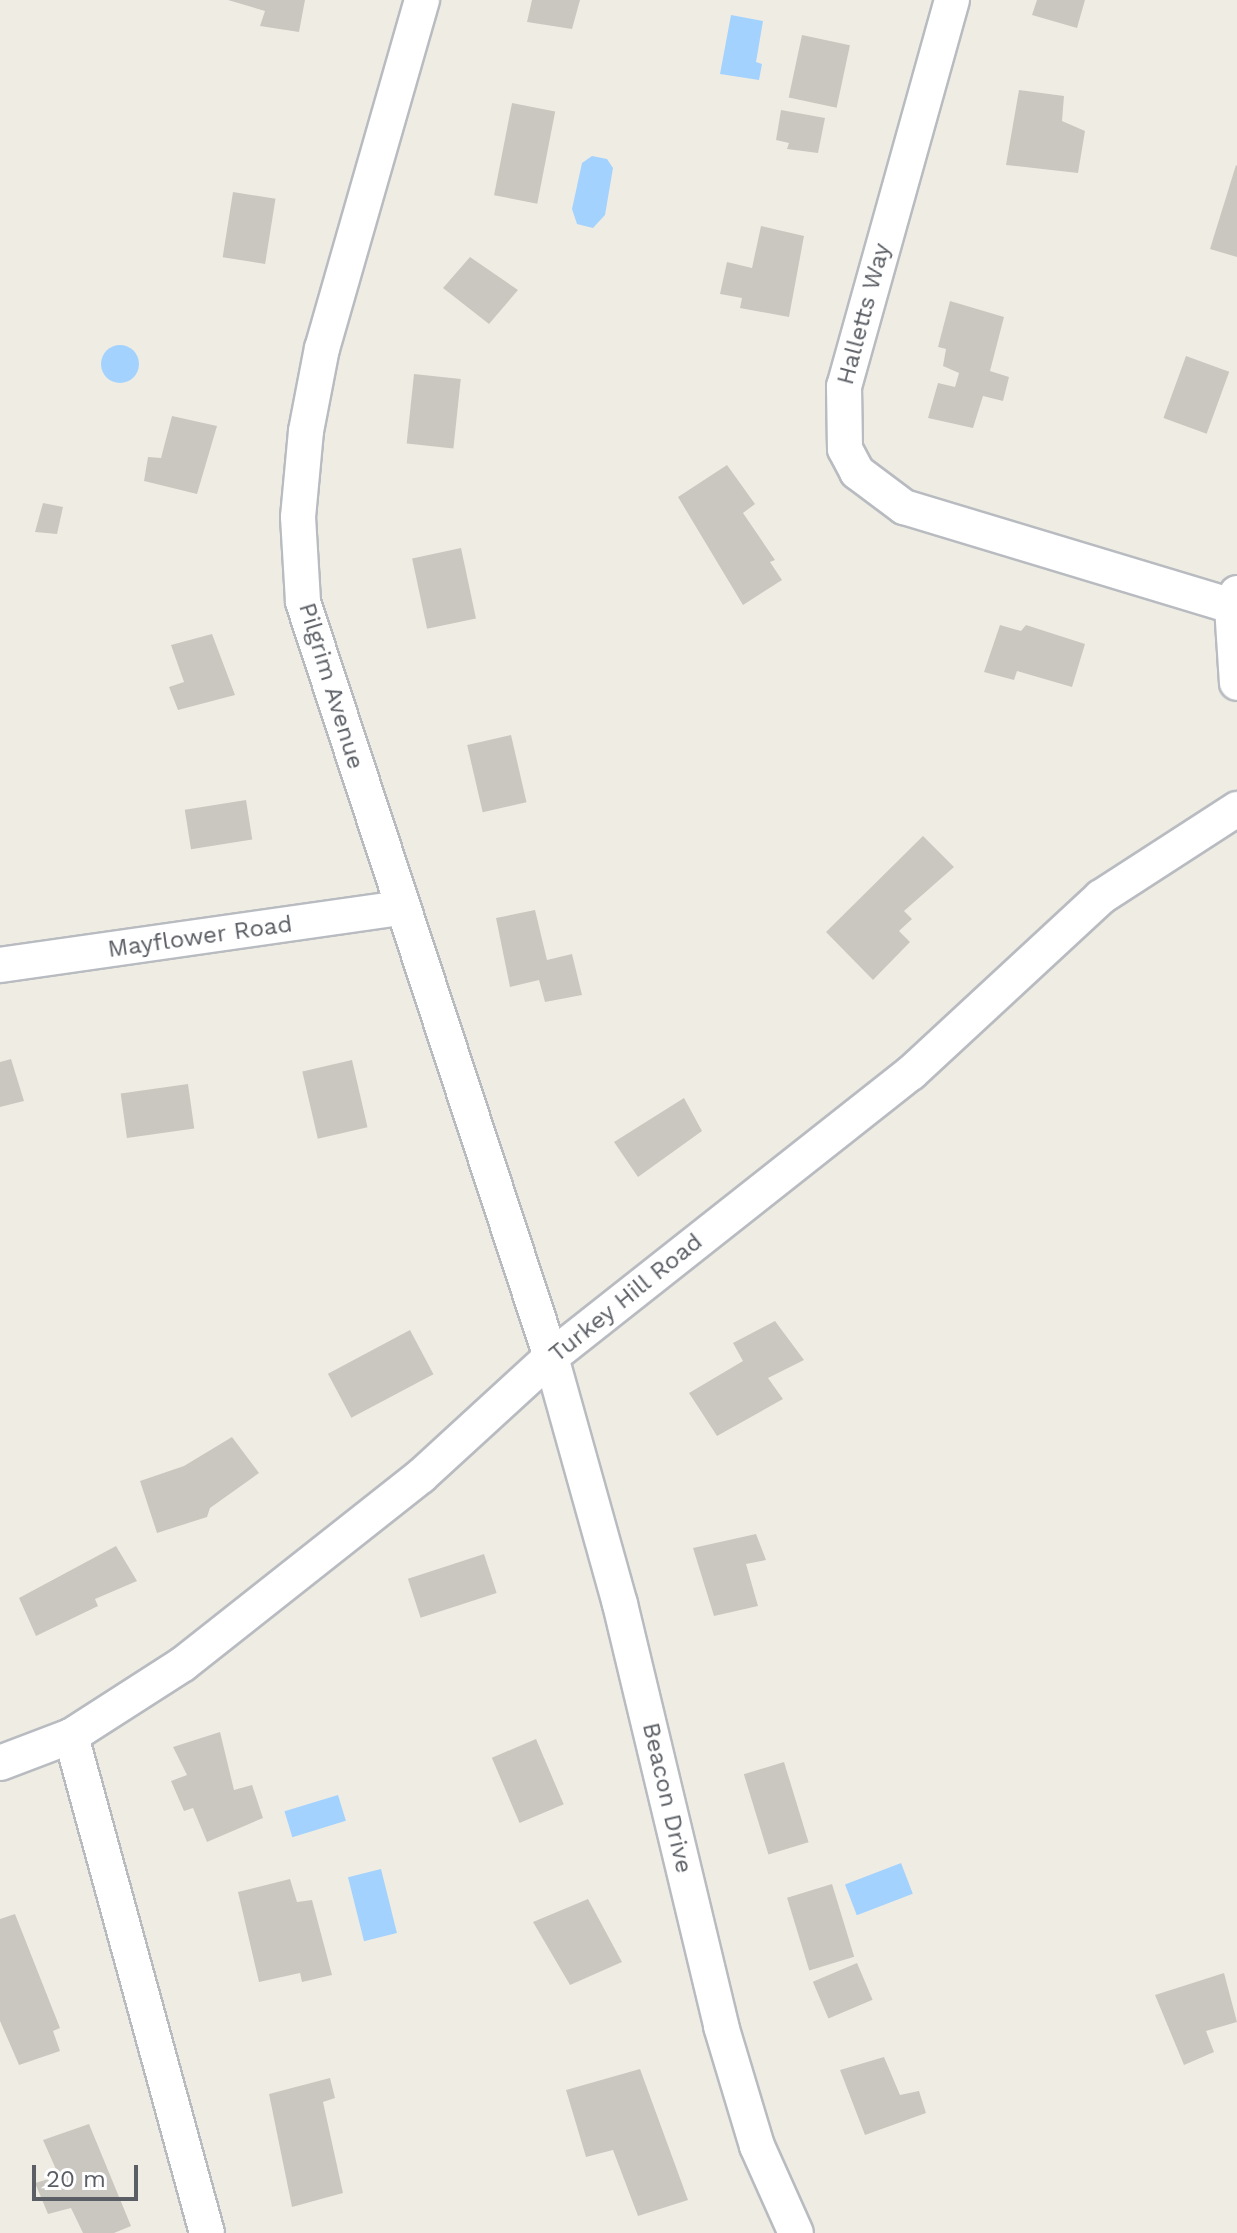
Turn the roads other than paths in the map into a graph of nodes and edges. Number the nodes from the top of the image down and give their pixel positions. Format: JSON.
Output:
{"nodes":[{"id":1,"x":422,"y":0,"type":"edge"},
{"id":2,"x":952,"y":0,"type":"edge"},
{"id":3,"x":1234,"y":599,"type":"edge"},
{"id":4,"x":1237,"y":683,"type":"edge"},
{"id":5,"x":1237,"y":809,"type":"edge"},
{"id":6,"x":401,"y":908,"type":"junction"},
{"id":7,"x":0,"y":965,"type":"edge"},
{"id":8,"x":551,"y":1357,"type":"junction"},
{"id":9,"x":71,"y":1736,"type":"junction"},
{"id":10,"x":0,"y":1763,"type":"edge"},
{"id":11,"x":207,"y":2233,"type":"edge"},
{"id":12,"x":796,"y":2233,"type":"edge"}],
"edges":[{"from":1,"to":6,"type":"street","name":"Pilgrim Avenue"},
{"from":2,"to":3,"type":"street","name":"Halletts Way"},
{"from":3,"to":4,"type":"street"},
{"from":5,"to":8,"type":"street","name":"Turkey Hill Road"},
{"from":6,"to":7,"type":"street","name":"Mayflower Road"},
{"from":6,"to":8,"type":"street","name":"Pilgrim Avenue"},
{"from":8,"to":9,"type":"street","name":"Turkey Hill Road"},
{"from":8,"to":12,"type":"street","name":"Beacon Drive"},
{"from":9,"to":10,"type":"street","name":"Turkey Hill Road"},
{"from":9,"to":11,"type":"street"}]}
